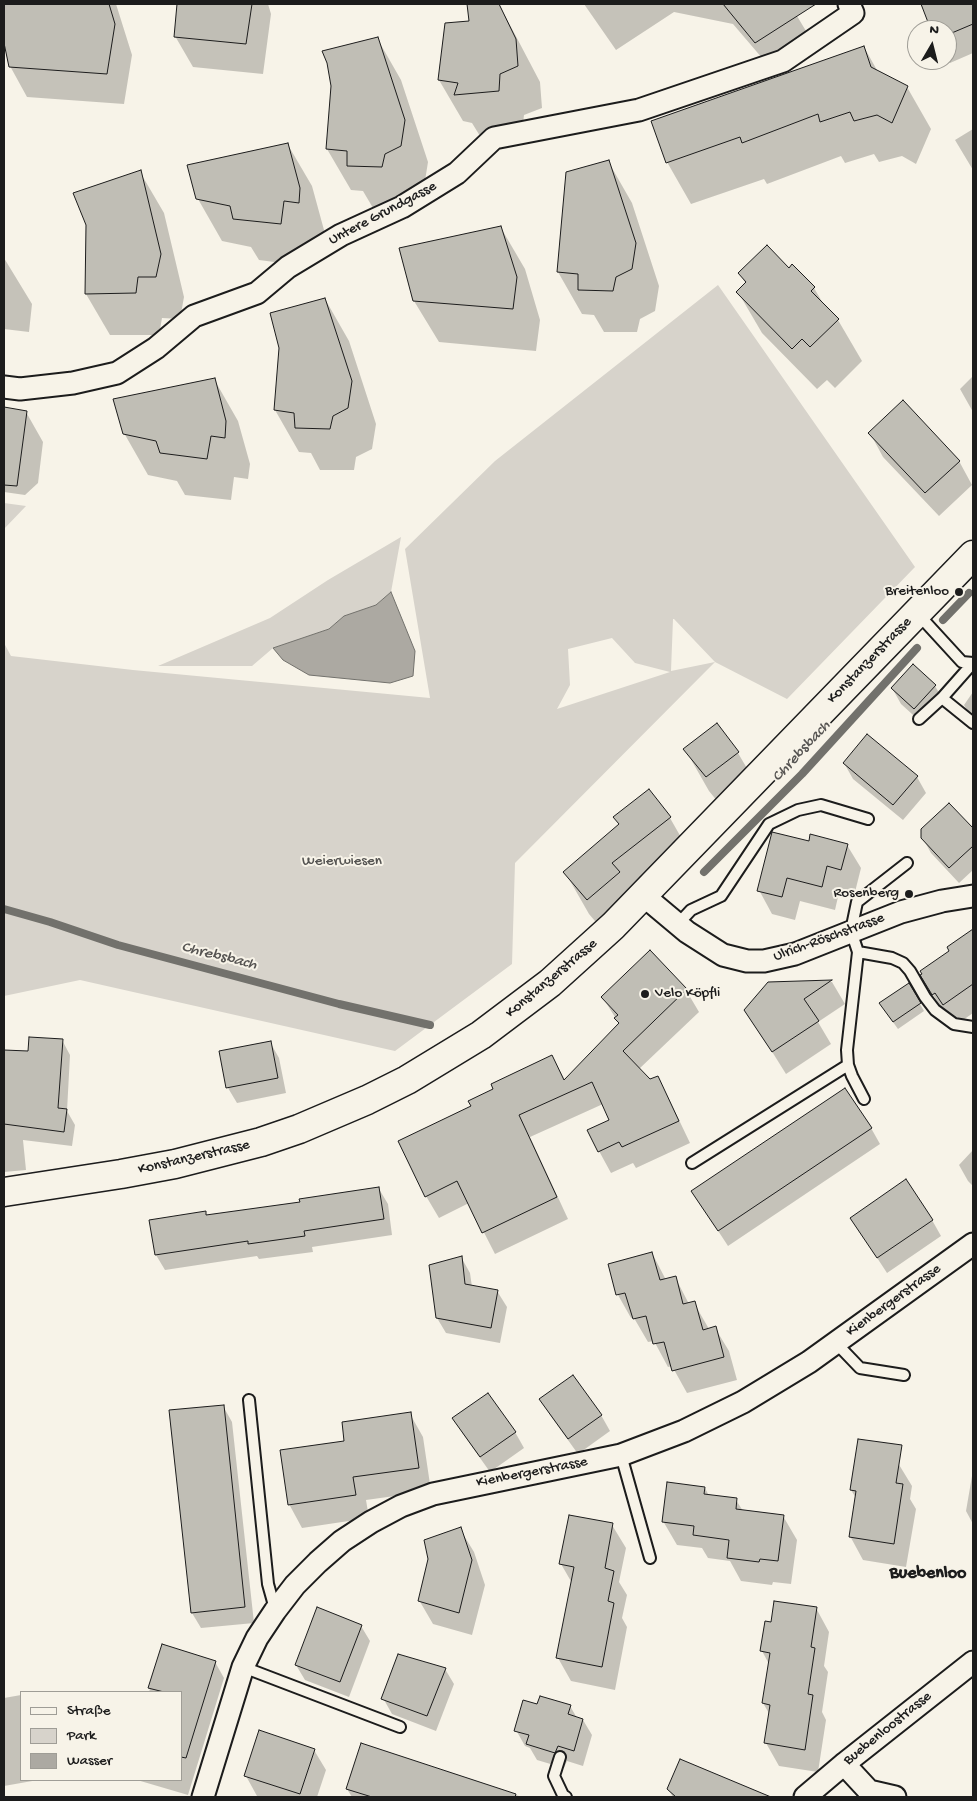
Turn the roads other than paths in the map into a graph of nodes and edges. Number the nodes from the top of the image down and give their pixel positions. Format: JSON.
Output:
{"nodes":[{"id":1,"x":849,"y":4,"type":"edge"},
{"id":2,"x":12,"y":388,"type":"edge"},
{"id":3,"x":972,"y":558,"type":"edge"},
{"id":4,"x":917,"y":613,"type":"junction"},
{"id":5,"x":973,"y":663,"type":"edge"},
{"id":6,"x":942,"y":698,"type":"junction"},
{"id":7,"x":919,"y":719,"type":"dead end"},
{"id":8,"x":973,"y":723,"type":"edge"},
{"id":9,"x":868,"y":819,"type":"dead end"},
{"id":10,"x":907,"y":863,"type":"dead end"},
{"id":11,"x":644,"y":896,"type":"junction"},
{"id":12,"x":973,"y":896,"type":"edge"},
{"id":13,"x":677,"y":925,"type":"junction"},
{"id":14,"x":851,"y":931,"type":"junction"},
{"id":15,"x":858,"y":952,"type":"junction"},
{"id":16,"x":973,"y":1027,"type":"edge"},
{"id":17,"x":848,"y":1065,"type":"junction"},
{"id":18,"x":864,"y":1100,"type":"dead end"},
{"id":19,"x":692,"y":1163,"type":"dead end"},
{"id":20,"x":4,"y":1192,"type":"edge"},
{"id":21,"x":973,"y":1244,"type":"edge"},
{"id":22,"x":836,"y":1343,"type":"junction"},
{"id":23,"x":904,"y":1375,"type":"dead end"},
{"id":24,"x":249,"y":1400,"type":"dead end"},
{"id":25,"x":621,"y":1455,"type":"junction"},
{"id":26,"x":650,"y":1558,"type":"dead end"},
{"id":27,"x":275,"y":1611,"type":"junction"},
{"id":28,"x":973,"y":1662,"type":"edge"},
{"id":29,"x":243,"y":1667,"type":"junction"},
{"id":30,"x":400,"y":1727,"type":"dead end"},
{"id":31,"x":560,"y":1757,"type":"dead end"},
{"id":32,"x":844,"y":1764,"type":"junction"},
{"id":33,"x":203,"y":1797,"type":"edge"},
{"id":34,"x":566,"y":1797,"type":"edge"},
{"id":35,"x":805,"y":1797,"type":"edge"},
{"id":36,"x":895,"y":1797,"type":"edge"}],
"edges":[{"from":1,"to":2,"type":"street","name":"Untere Grundgasse"},
{"from":3,"to":4,"type":"main road","name":"Konstanzerstrasse"},
{"from":4,"to":5,"type":"lane"},
{"from":4,"to":11,"type":"main road","name":"Konstanzerstrasse"},
{"from":5,"to":6,"type":"lane"},
{"from":6,"to":7,"type":"lane"},
{"from":6,"to":8,"type":"lane"},
{"from":9,"to":13,"type":"lane"},
{"from":10,"to":14,"type":"lane"},
{"from":11,"to":13,"type":"street","name":"Ulrich-Röschstrasse"},
{"from":11,"to":20,"type":"main road","name":"Konstanzerstrasse"},
{"from":12,"to":14,"type":"street","name":"Ulrich-Röschstrasse"},
{"from":13,"to":14,"type":"street","name":"Ulrich-Röschstrasse"},
{"from":14,"to":15,"type":"lane"},
{"from":15,"to":16,"type":"lane"},
{"from":15,"to":17,"type":"lane"},
{"from":17,"to":18,"type":"lane"},
{"from":17,"to":19,"type":"lane"},
{"from":21,"to":22,"type":"street","name":"Kienbergerstrasse"},
{"from":22,"to":23,"type":"lane"},
{"from":22,"to":25,"type":"street","name":"Kienbergerstrasse"},
{"from":24,"to":27,"type":"lane"},
{"from":25,"to":26,"type":"lane"},
{"from":25,"to":27,"type":"street","name":"Kienbergerstrasse"},
{"from":27,"to":29,"type":"street","name":"Kienbergerstrasse"},
{"from":28,"to":32,"type":"street","name":"Buebenloostrasse"},
{"from":29,"to":30,"type":"lane"},
{"from":29,"to":33,"type":"street","name":"Kienbergerstrasse"},
{"from":31,"to":34,"type":"lane"},
{"from":32,"to":35,"type":"street","name":"Buebenloostrasse"},
{"from":32,"to":36,"type":"street"}]}
